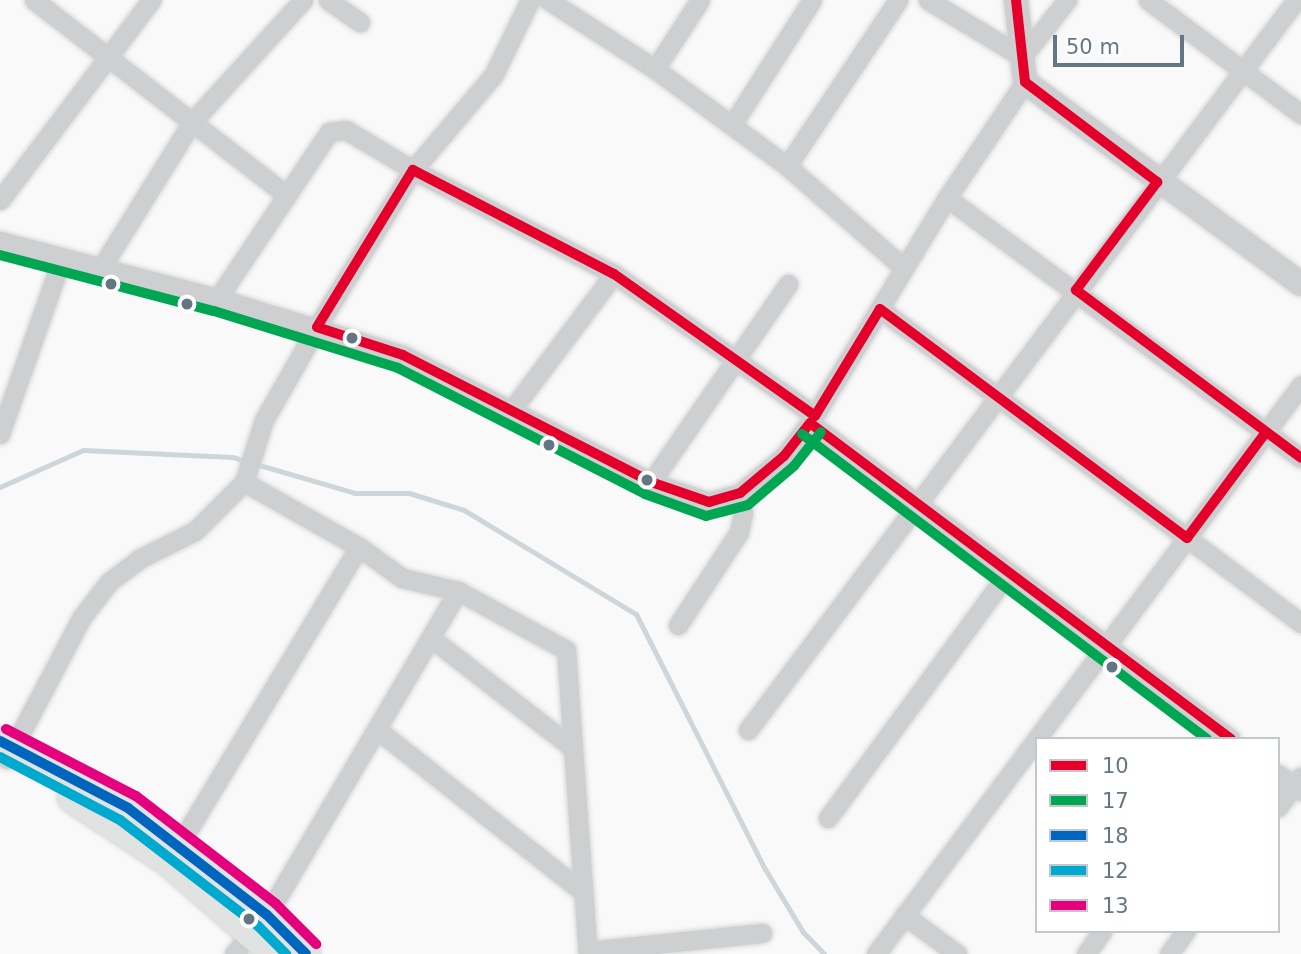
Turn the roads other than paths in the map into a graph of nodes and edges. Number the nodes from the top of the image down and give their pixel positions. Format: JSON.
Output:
{"nodes":[{"id":1,"x":34,"y":0,"type":"edge"},
{"id":2,"x":151,"y":0,"type":"edge"},
{"id":3,"x":303,"y":0,"type":"edge"},
{"id":4,"x":328,"y":0,"type":"edge"},
{"id":5,"x":530,"y":0,"type":"edge"},
{"id":6,"x":548,"y":0,"type":"edge"},
{"id":7,"x":700,"y":0,"type":"edge"},
{"id":8,"x":812,"y":0,"type":"edge"},
{"id":9,"x":898,"y":0,"type":"edge"},
{"id":10,"x":928,"y":0,"type":"edge"},
{"id":11,"x":1016,"y":0,"type":"edge"},
{"id":12,"x":1067,"y":0,"type":"edge"},
{"id":13,"x":1148,"y":0,"type":"edge"},
{"id":14,"x":1296,"y":0,"type":"edge"},
{"id":15,"x":360,"y":22,"type":"dead end"},
{"id":16,"x":109,"y":58,"type":"junction"},
{"id":17,"x":655,"y":69,"type":"junction"},
{"id":18,"x":1023,"y":69,"type":"junction"},
{"id":19,"x":1242,"y":71,"type":"junction"},
{"id":20,"x":1301,"y":114,"type":"edge"},
{"id":21,"x":192,"y":122,"type":"junction"},
{"id":22,"x":732,"y":125,"type":"junction"},
{"id":23,"x":787,"y":166,"type":"junction"},
{"id":24,"x":413,"y":170,"type":"junction"},
{"id":25,"x":1157,"y":182,"type":"junction"},
{"id":26,"x":286,"y":195,"type":"junction"},
{"id":27,"x":947,"y":198,"type":"junction"},
{"id":28,"x":0,"y":200,"type":"edge"},
{"id":29,"x":0,"y":241,"type":"edge"},
{"id":30,"x":62,"y":258,"type":"junction"},
{"id":31,"x":101,"y":268,"type":"junction"},
{"id":32,"x":904,"y":268,"type":"junction"},
{"id":33,"x":614,"y":274,"type":"junction"},
{"id":34,"x":1301,"y":284,"type":"edge"},
{"id":35,"x":788,"y":285,"type":"dead end"},
{"id":36,"x":1076,"y":290,"type":"junction"},
{"id":37,"x":218,"y":298,"type":"junction"},
{"id":38,"x":880,"y":309,"type":"junction"},
{"id":39,"x":317,"y":327,"type":"junction"},
{"id":40,"x":736,"y":360,"type":"junction"},
{"id":41,"x":1301,"y":385,"type":"edge"},
{"id":42,"x":998,"y":397,"type":"junction"},
{"id":43,"x":510,"y":412,"type":"junction"},
{"id":44,"x":812,"y":420,"type":"junction"},
{"id":45,"x":1266,"y":432,"type":"junction"},
{"id":46,"x":0,"y":434,"type":"edge"},
{"id":47,"x":1301,"y":458,"type":"edge"},
{"id":48,"x":244,"y":482,"type":"junction"},
{"id":49,"x":651,"y":482,"type":"junction"},
{"id":50,"x":740,"y":492,"type":"junction"},
{"id":51,"x":918,"y":505,"type":"junction"},
{"id":52,"x":1187,"y":538,"type":"junction"},
{"id":53,"x":359,"y":547,"type":"junction"},
{"id":54,"x":1009,"y":572,"type":"junction"},
{"id":55,"x":458,"y":591,"type":"junction"},
{"id":56,"x":1301,"y":623,"type":"edge"},
{"id":57,"x":678,"y":625,"type":"dead end"},
{"id":58,"x":431,"y":638,"type":"junction"},
{"id":59,"x":1106,"y":645,"type":"junction"},
{"id":60,"x":748,"y":730,"type":"dead end"},
{"id":61,"x":379,"y":731,"type":"junction"},
{"id":62,"x":1041,"y":737,"type":"edge"},
{"id":63,"x":1228,"y":737,"type":"edge"},
{"id":64,"x":573,"y":748,"type":"junction"},
{"id":65,"x":1033,"y":748,"type":"edge"},
{"id":66,"x":5,"y":751,"type":"edge"},
{"id":67,"x":1280,"y":775,"type":"edge"},
{"id":68,"x":1299,"y":784,"type":"edge"},
{"id":69,"x":1280,"y":805,"type":"edge"},
{"id":70,"x":828,"y":818,"type":"dead end"},
{"id":71,"x":174,"y":853,"type":"junction"},
{"id":72,"x":583,"y":892,"type":"junction"},
{"id":73,"x":904,"y":915,"type":"junction"},
{"id":74,"x":762,"y":933,"type":"dead end"},
{"id":75,"x":1101,"y":933,"type":"edge"},
{"id":76,"x":1185,"y":933,"type":"edge"},
{"id":77,"x":251,"y":934,"type":"edge"},
{"id":78,"x":711,"y":946,"type":"edge"},
{"id":79,"x":588,"y":953,"type":"edge"},
{"id":80,"x":274,"y":954,"type":"edge"},
{"id":81,"x":306,"y":954,"type":"edge"},
{"id":82,"x":876,"y":954,"type":"edge"},
{"id":83,"x":957,"y":954,"type":"edge"},
{"id":84,"x":1086,"y":954,"type":"edge"},
{"id":85,"x":1169,"y":954,"type":"edge"}],
"edges":[{"from":1,"to":16,"type":"street"},
{"from":2,"to":16,"type":"street"},
{"from":3,"to":21,"type":"street"},
{"from":4,"to":15,"type":"street"},
{"from":5,"to":24,"type":"street"},
{"from":6,"to":17,"type":"street"},
{"from":7,"to":17,"type":"street"},
{"from":8,"to":22,"type":"street"},
{"from":9,"to":23,"type":"street"},
{"from":10,"to":18,"type":"street"},
{"from":11,"to":18,"type":"street"},
{"from":12,"to":18,"type":"street"},
{"from":13,"to":19,"type":"street"},
{"from":14,"to":19,"type":"street"},
{"from":16,"to":21,"type":"street"},
{"from":16,"to":28,"type":"street"},
{"from":17,"to":22,"type":"street"},
{"from":18,"to":25,"type":"street"},
{"from":18,"to":27,"type":"street"},
{"from":19,"to":20,"type":"street"},
{"from":19,"to":25,"type":"street"},
{"from":21,"to":26,"type":"street"},
{"from":21,"to":31,"type":"street"},
{"from":22,"to":23,"type":"street"},
{"from":23,"to":32,"type":"street"},
{"from":24,"to":26,"type":"street"},
{"from":24,"to":33,"type":"street"},
{"from":24,"to":39,"type":"street"},
{"from":25,"to":34,"type":"street"},
{"from":25,"to":36,"type":"street"},
{"from":26,"to":37,"type":"street"},
{"from":27,"to":32,"type":"street"},
{"from":27,"to":36,"type":"street"},
{"from":29,"to":30,"type":"street"},
{"from":30,"to":31,"type":"street"},
{"from":30,"to":46,"type":"street"},
{"from":31,"to":37,"type":"street"},
{"from":32,"to":38,"type":"street"},
{"from":33,"to":40,"type":"street"},
{"from":33,"to":43,"type":"street"},
{"from":35,"to":40,"type":"street"},
{"from":36,"to":42,"type":"street"},
{"from":36,"to":45,"type":"street"},
{"from":37,"to":39,"type":"street"},
{"from":38,"to":42,"type":"street"},
{"from":38,"to":44,"type":"street"},
{"from":39,"to":43,"type":"street"},
{"from":39,"to":48,"type":"street"},
{"from":40,"to":44,"type":"street"},
{"from":40,"to":49,"type":"street"},
{"from":41,"to":45,"type":"street"},
{"from":42,"to":51,"type":"street"},
{"from":42,"to":52,"type":"street"},
{"from":43,"to":49,"type":"street"},
{"from":44,"to":50,"type":"street"},
{"from":44,"to":51,"type":"street"},
{"from":45,"to":47,"type":"street"},
{"from":45,"to":52,"type":"street"},
{"from":48,"to":53,"type":"street"},
{"from":48,"to":66,"type":"street"},
{"from":49,"to":50,"type":"street"},
{"from":50,"to":57,"type":"street"},
{"from":51,"to":54,"type":"street"},
{"from":51,"to":60,"type":"street"},
{"from":52,"to":56,"type":"street"},
{"from":52,"to":59,"type":"street"},
{"from":53,"to":55,"type":"street"},
{"from":53,"to":71,"type":"street"},
{"from":54,"to":59,"type":"street"},
{"from":54,"to":70,"type":"street"},
{"from":55,"to":58,"type":"street"},
{"from":55,"to":64,"type":"street"},
{"from":58,"to":61,"type":"street"},
{"from":58,"to":64,"type":"street"},
{"from":59,"to":62,"type":"street"},
{"from":59,"to":63,"type":"street"},
{"from":61,"to":72,"type":"street"},
{"from":61,"to":77,"type":"street"},
{"from":64,"to":72,"type":"street"},
{"from":65,"to":73,"type":"street"},
{"from":66,"to":71,"type":"main road"},
{"from":67,"to":68,"type":"street"},
{"from":68,"to":69,"type":"street"},
{"from":71,"to":77,"type":"main road"},
{"from":72,"to":79,"type":"street"},
{"from":73,"to":82,"type":"street"},
{"from":73,"to":83,"type":"street"},
{"from":74,"to":78,"type":"street"},
{"from":75,"to":84,"type":"street"},
{"from":76,"to":85,"type":"street"},
{"from":77,"to":80,"type":"main road"},
{"from":77,"to":81,"type":"main road"},
{"from":78,"to":79,"type":"street"}]}
